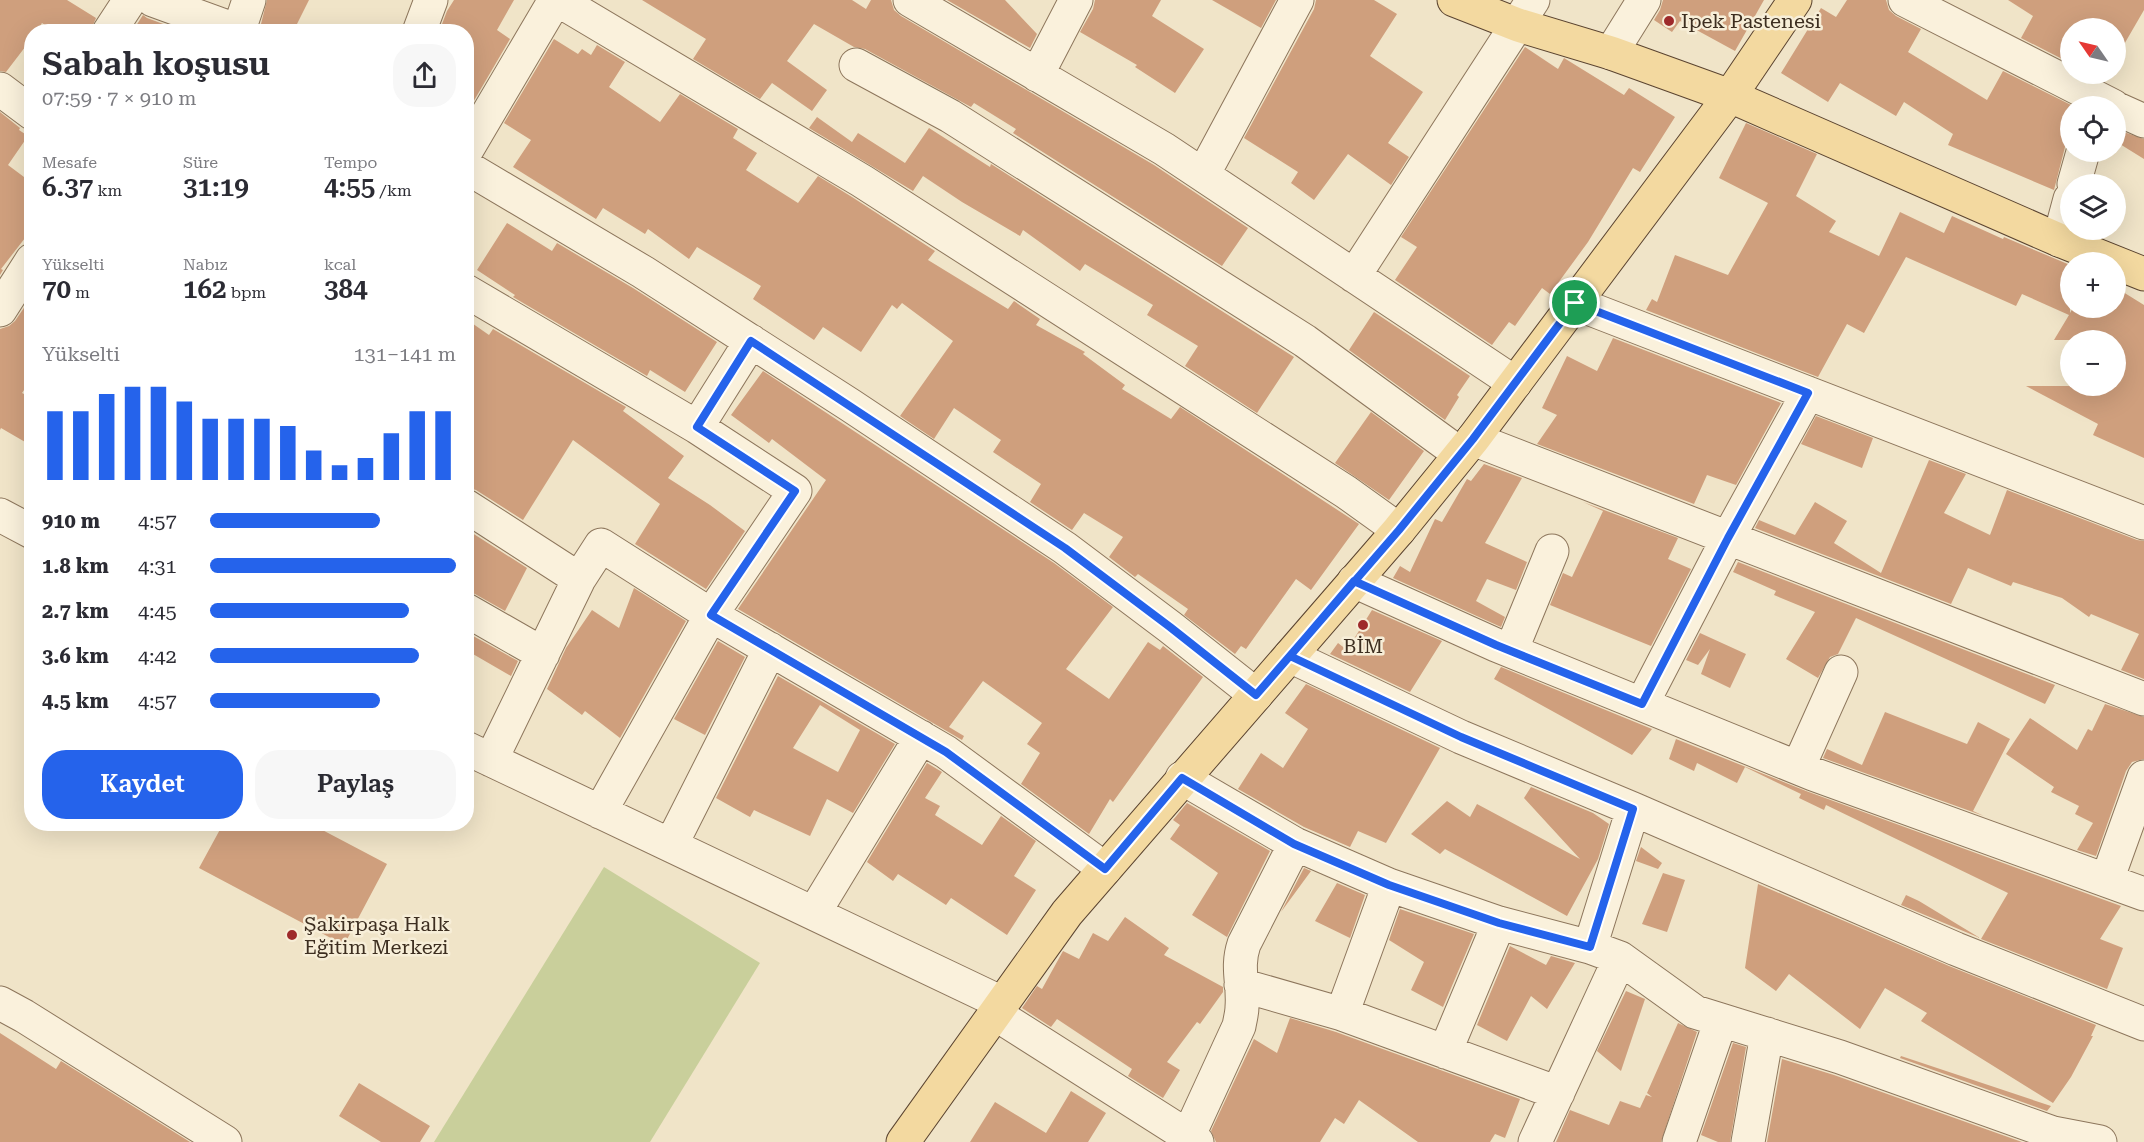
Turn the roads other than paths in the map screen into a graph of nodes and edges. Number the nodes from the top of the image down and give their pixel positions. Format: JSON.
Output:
{"nodes":[{"id":1,"x":130,"y":0,"type":"edge"},
{"id":2,"x":153,"y":0,"type":"edge"},
{"id":3,"x":431,"y":0,"type":"edge"},
{"id":4,"x":556,"y":0,"type":"edge"},
{"id":5,"x":910,"y":0,"type":"edge"},
{"id":6,"x":1076,"y":0,"type":"edge"},
{"id":7,"x":1297,"y":0,"type":"edge"},
{"id":8,"x":1454,"y":0,"type":"edge"},
{"id":9,"x":1644,"y":0,"type":"edge"},
{"id":10,"x":1795,"y":0,"type":"edge"},
{"id":11,"x":1905,"y":0,"type":"edge"},
{"id":12,"x":1526,"y":13,"type":"edge"},
{"id":13,"x":243,"y":21,"type":"edge"},
{"id":14,"x":115,"y":24,"type":"edge"},
{"id":15,"x":422,"y":24,"type":"edge"},
{"id":16,"x":1611,"y":53,"type":"junction"},
{"id":17,"x":856,"y":65,"type":"dead end"},
{"id":18,"x":1037,"y":75,"type":"junction"},
{"id":19,"x":0,"y":89,"type":"edge"},
{"id":20,"x":1730,"y":96,"type":"junction"},
{"id":21,"x":2088,"y":96,"type":"edge"},
{"id":22,"x":24,"y":107,"type":"edge"},
{"id":23,"x":2126,"y":114,"type":"edge"},
{"id":24,"x":2144,"y":122,"type":"edge"},
{"id":25,"x":474,"y":138,"type":"edge"},
{"id":26,"x":474,"y":172,"type":"edge"},
{"id":27,"x":1203,"y":175,"type":"junction"},
{"id":28,"x":2060,"y":240,"type":"joint"},
{"id":29,"x":24,"y":272,"type":"edge"},
{"id":30,"x":2144,"y":274,"type":"edge"},
{"id":31,"x":1353,"y":276,"type":"junction"},
{"id":32,"x":474,"y":296,"type":"edge"},
{"id":33,"x":1575,"y":303,"type":"junction"},
{"id":34,"x":0,"y":310,"type":"edge"},
{"id":35,"x":751,"y":341,"type":"junction"},
{"id":36,"x":1515,"y":383,"type":"junction"},
{"id":37,"x":1808,"y":393,"type":"junction"},
{"id":38,"x":697,"y":427,"type":"junction"},
{"id":39,"x":1467,"y":447,"type":"junction"},
{"id":40,"x":474,"y":511,"type":"edge"},
{"id":41,"x":0,"y":515,"type":"edge"},
{"id":42,"x":2144,"y":524,"type":"edge"},
{"id":43,"x":24,"y":528,"type":"edge"},
{"id":44,"x":1399,"y":530,"type":"junction"},
{"id":45,"x":1728,"y":538,"type":"junction"},
{"id":46,"x":1552,"y":551,"type":"dead end"},
{"id":47,"x":579,"y":579,"type":"junction"},
{"id":48,"x":1354,"y":581,"type":"junction"},
{"id":49,"x":474,"y":615,"type":"edge"},
{"id":50,"x":711,"y":615,"type":"junction"},
{"id":51,"x":770,"y":649,"type":"junction"},
{"id":52,"x":1510,"y":651,"type":"junction"},
{"id":53,"x":543,"y":654,"type":"junction"},
{"id":54,"x":1290,"y":656,"type":"junction"},
{"id":55,"x":1841,"y":672,"type":"dead end"},
{"id":56,"x":1256,"y":695,"type":"junction"},
{"id":57,"x":2144,"y":699,"type":"edge"},
{"id":58,"x":1642,"y":704,"type":"junction"},
{"id":59,"x":921,"y":737,"type":"junction"},
{"id":60,"x":479,"y":754,"type":"edge"},
{"id":61,"x":1798,"y":768,"type":"junction"},
{"id":62,"x":2144,"y":777,"type":"edge"},
{"id":63,"x":1182,"y":778,"type":"junction"},
{"id":64,"x":1633,"y":809,"type":"junction"},
{"id":65,"x":600,"y":812,"type":"junction"},
{"id":66,"x":1294,"y":844,"type":"junction"},
{"id":67,"x":671,"y":846,"type":"junction"},
{"id":68,"x":1105,"y":869,"type":"junction"},
{"id":69,"x":2107,"y":880,"type":"junction"},
{"id":70,"x":1389,"y":885,"type":"junction"},
{"id":71,"x":2144,"y":894,"type":"edge"},
{"id":72,"x":814,"y":913,"type":"junction"},
{"id":73,"x":1499,"y":923,"type":"junction"},
{"id":74,"x":1590,"y":947,"type":"junction"},
{"id":75,"x":1620,"y":958,"type":"junction"},
{"id":76,"x":1241,"y":985,"type":"junction"},
{"id":77,"x":0,"y":1003,"type":"edge"},
{"id":78,"x":998,"y":1008,"type":"junction"},
{"id":79,"x":1342,"y":1014,"type":"junction"},
{"id":80,"x":1721,"y":1020,"type":"junction"},
{"id":81,"x":2144,"y":1024,"type":"edge"},
{"id":82,"x":1767,"y":1034,"type":"junction"},
{"id":83,"x":1445,"y":1052,"type":"junction"},
{"id":84,"x":1558,"y":1093,"type":"junction"},
{"id":85,"x":1192,"y":1140,"type":"edge"},
{"id":86,"x":225,"y":1142,"type":"edge"},
{"id":87,"x":903,"y":1142,"type":"edge"},
{"id":88,"x":1535,"y":1142,"type":"edge"},
{"id":89,"x":1679,"y":1142,"type":"edge"},
{"id":90,"x":1748,"y":1142,"type":"edge"},
{"id":91,"x":2100,"y":1142,"type":"edge"}],
"edges":[{"from":1,"to":14,"type":"street"},
{"from":2,"to":13,"type":"street"},
{"from":3,"to":15,"type":"street"},
{"from":4,"to":25,"type":"street"},
{"from":4,"to":44,"type":"street"},
{"from":5,"to":18,"type":"street"},
{"from":6,"to":18,"type":"street"},
{"from":7,"to":27,"type":"street"},
{"from":8,"to":12,"type":"main road"},
{"from":9,"to":16,"type":"street"},
{"from":10,"to":20,"type":"main road"},
{"from":11,"to":21,"type":"street"},
{"from":12,"to":16,"type":"main road"},
{"from":12,"to":31,"type":"street"},
{"from":16,"to":20,"type":"main road"},
{"from":17,"to":39,"type":"street"},
{"from":18,"to":27,"type":"street"},
{"from":19,"to":22,"type":"street"},
{"from":20,"to":28,"type":"main road"},
{"from":20,"to":33,"type":"main road"},
{"from":23,"to":24,"type":"street"},
{"from":26,"to":35,"type":"street"},
{"from":27,"to":31,"type":"street"},
{"from":28,"to":30,"type":"main road"},
{"from":29,"to":34,"type":"street"},
{"from":31,"to":36,"type":"street"},
{"from":32,"to":38,"type":"street"},
{"from":33,"to":36,"type":"main road"},
{"from":33,"to":37,"type":"street"},
{"from":35,"to":38,"type":"street"},
{"from":35,"to":56,"type":"street"},
{"from":36,"to":39,"type":"main road"},
{"from":37,"to":42,"type":"street"},
{"from":37,"to":45,"type":"street"},
{"from":38,"to":50,"type":"street"},
{"from":39,"to":44,"type":"main road"},
{"from":39,"to":45,"type":"street"},
{"from":40,"to":47,"type":"street"},
{"from":41,"to":43,"type":"street"},
{"from":44,"to":48,"type":"main road"},
{"from":45,"to":57,"type":"street"},
{"from":45,"to":58,"type":"street"},
{"from":46,"to":52,"type":"street"},
{"from":47,"to":50,"type":"street"},
{"from":47,"to":53,"type":"street"},
{"from":48,"to":52,"type":"street"},
{"from":48,"to":54,"type":"main road"},
{"from":49,"to":53,"type":"street"},
{"from":50,"to":51,"type":"street"},
{"from":50,"to":65,"type":"street"},
{"from":51,"to":59,"type":"street"},
{"from":51,"to":67,"type":"street"},
{"from":52,"to":58,"type":"street"},
{"from":53,"to":60,"type":"street"},
{"from":54,"to":56,"type":"main road"},
{"from":54,"to":64,"type":"street"},
{"from":55,"to":61,"type":"street"},
{"from":56,"to":63,"type":"main road"},
{"from":58,"to":61,"type":"street"},
{"from":59,"to":68,"type":"street"},
{"from":59,"to":72,"type":"street"},
{"from":60,"to":65,"type":"street"},
{"from":61,"to":69,"type":"street"},
{"from":62,"to":69,"type":"street"},
{"from":63,"to":66,"type":"street"},
{"from":63,"to":68,"type":"main road"},
{"from":64,"to":74,"type":"street"},
{"from":64,"to":81,"type":"street"},
{"from":65,"to":67,"type":"street"},
{"from":66,"to":70,"type":"street"},
{"from":66,"to":76,"type":"street"},
{"from":67,"to":72,"type":"street"},
{"from":68,"to":78,"type":"main road"},
{"from":69,"to":71,"type":"street"},
{"from":70,"to":73,"type":"street"},
{"from":70,"to":79,"type":"street"},
{"from":72,"to":78,"type":"street"},
{"from":73,"to":74,"type":"street"},
{"from":73,"to":83,"type":"street"},
{"from":74,"to":75,"type":"street"},
{"from":75,"to":80,"type":"street"},
{"from":75,"to":84,"type":"street"},
{"from":76,"to":79,"type":"street"},
{"from":76,"to":85,"type":"street"},
{"from":77,"to":86,"type":"street"},
{"from":78,"to":85,"type":"street"},
{"from":78,"to":87,"type":"main road"},
{"from":79,"to":83,"type":"street"},
{"from":80,"to":82,"type":"street"},
{"from":80,"to":89,"type":"street"},
{"from":82,"to":90,"type":"street"},
{"from":82,"to":91,"type":"street"},
{"from":83,"to":84,"type":"street"},
{"from":84,"to":88,"type":"street"}]}
